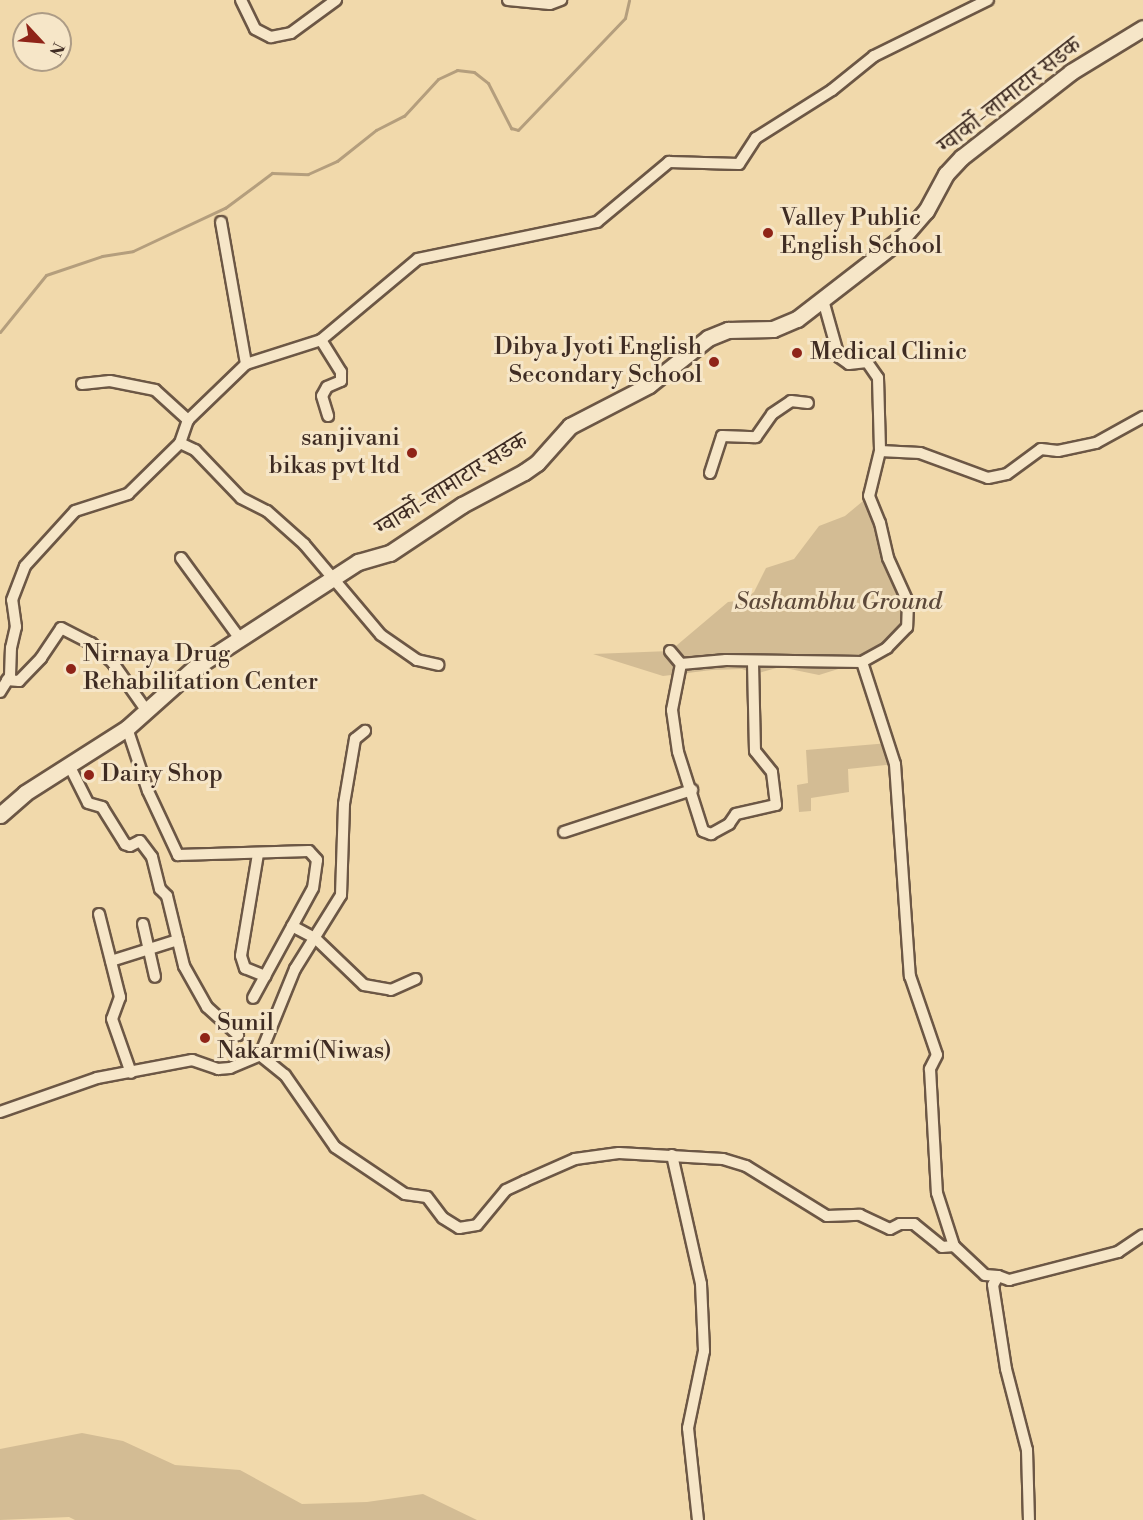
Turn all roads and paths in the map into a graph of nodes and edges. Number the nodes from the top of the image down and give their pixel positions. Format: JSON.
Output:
{"nodes":[{"id":1,"x":242,"y":0,"type":"edge"},
{"id":2,"x":336,"y":0,"type":"edge"},
{"id":3,"x":508,"y":0,"type":"edge"},
{"id":4,"x":561,"y":0,"type":"edge"},
{"id":5,"x":988,"y":0,"type":"edge"},
{"id":6,"x":1143,"y":28,"type":"edge"},
{"id":7,"x":221,"y":222,"type":"dead end"},
{"id":8,"x":823,"y":300,"type":"junction"},
{"id":9,"x":321,"y":340,"type":"junction"},
{"id":10,"x":246,"y":364,"type":"junction"},
{"id":11,"x":82,"y":384,"type":"dead end"},
{"id":12,"x":808,"y":403,"type":"dead end"},
{"id":13,"x":328,"y":416,"type":"dead end"},
{"id":14,"x":1143,"y":417,"type":"edge"},
{"id":15,"x":188,"y":420,"type":"junction"},
{"id":16,"x":180,"y":443,"type":"junction"},
{"id":17,"x":880,"y":451,"type":"junction"},
{"id":18,"x":710,"y":473,"type":"dead end"},
{"id":19,"x":181,"y":558,"type":"dead end"},
{"id":20,"x":332,"y":581,"type":"junction"},
{"id":21,"x":240,"y":639,"type":"junction"},
{"id":22,"x":670,"y":651,"type":"dead end"},
{"id":23,"x":753,"y":661,"type":"junction"},
{"id":24,"x":862,"y":662,"type":"junction"},
{"id":25,"x":681,"y":664,"type":"junction"},
{"id":26,"x":438,"y":665,"type":"dead end"},
{"id":27,"x":7,"y":680,"type":"junction"},
{"id":28,"x":0,"y":692,"type":"edge"},
{"id":29,"x":146,"y":710,"type":"junction"},
{"id":30,"x":128,"y":728,"type":"junction"},
{"id":31,"x":365,"y":731,"type":"dead end"},
{"id":32,"x":69,"y":765,"type":"junction"},
{"id":33,"x":692,"y":790,"type":"junction"},
{"id":34,"x":0,"y":815,"type":"edge"},
{"id":35,"x":564,"y":832,"type":"dead end"},
{"id":36,"x":258,"y":854,"type":"junction"},
{"id":37,"x":99,"y":914,"type":"dead end"},
{"id":38,"x":143,"y":924,"type":"dead end"},
{"id":39,"x":292,"y":926,"type":"junction"},
{"id":40,"x":315,"y":938,"type":"junction"},
{"id":41,"x":178,"y":940,"type":"junction"},
{"id":42,"x":150,"y":951,"type":"junction"},
{"id":43,"x":111,"y":961,"type":"junction"},
{"id":44,"x":265,"y":976,"type":"junction"},
{"id":45,"x":155,"y":977,"type":"dead end"},
{"id":46,"x":416,"y":979,"type":"dead end"},
{"id":47,"x":253,"y":998,"type":"dead end"},
{"id":48,"x":238,"y":1035,"type":"dead end"},
{"id":49,"x":260,"y":1055,"type":"junction"},
{"id":50,"x":131,"y":1073,"type":"junction"},
{"id":51,"x":0,"y":1112,"type":"edge"},
{"id":52,"x":672,"y":1155,"type":"junction"},
{"id":53,"x":1143,"y":1235,"type":"edge"},
{"id":54,"x":954,"y":1246,"type":"junction"},
{"id":55,"x":998,"y":1276,"type":"junction"},
{"id":56,"x":698,"y":1520,"type":"edge"},
{"id":57,"x":1029,"y":1520,"type":"edge"}],
"edges":[{"from":1,"to":2,"type":"street"},
{"from":3,"to":4,"type":"street"},
{"from":5,"to":9,"type":"street"},
{"from":6,"to":8,"type":"main road","name":"ग्वार्को-लामाटार सडक"},
{"from":7,"to":10,"type":"street"},
{"from":8,"to":17,"type":"street"},
{"from":8,"to":20,"type":"main road","name":"ग्वार्को-लामाटार सडक"},
{"from":9,"to":10,"type":"street"},
{"from":9,"to":13,"type":"street"},
{"from":10,"to":15,"type":"street"},
{"from":11,"to":15,"type":"street"},
{"from":12,"to":18,"type":"street"},
{"from":14,"to":17,"type":"street"},
{"from":15,"to":16,"type":"street"},
{"from":16,"to":20,"type":"street"},
{"from":16,"to":27,"type":"street"},
{"from":17,"to":24,"type":"street"},
{"from":19,"to":21,"type":"street"},
{"from":20,"to":21,"type":"main road","name":"ग्वार्को-लामाटार सडक"},
{"from":20,"to":26,"type":"street"},
{"from":21,"to":29,"type":"main road","name":"ग्वार्को-लामाटार सडक"},
{"from":22,"to":25,"type":"street"},
{"from":23,"to":24,"type":"street"},
{"from":23,"to":25,"type":"street"},
{"from":23,"to":33,"type":"street"},
{"from":24,"to":54,"type":"street"},
{"from":25,"to":33,"type":"street"},
{"from":27,"to":28,"type":"street"},
{"from":27,"to":29,"type":"street"},
{"from":29,"to":30,"type":"main road","name":"ग्वार्को-लामाटार सडक"},
{"from":30,"to":32,"type":"main road","name":"ग्वार्को-लामाटार सडक"},
{"from":30,"to":36,"type":"street"},
{"from":31,"to":40,"type":"street"},
{"from":32,"to":34,"type":"main road","name":"ग्वार्को-लामाटार सडक"},
{"from":32,"to":41,"type":"street"},
{"from":33,"to":35,"type":"street"},
{"from":36,"to":39,"type":"street"},
{"from":36,"to":44,"type":"street"},
{"from":37,"to":43,"type":"street"},
{"from":38,"to":42,"type":"street"},
{"from":39,"to":40,"type":"street"},
{"from":39,"to":44,"type":"street"},
{"from":40,"to":46,"type":"street"},
{"from":40,"to":49,"type":"street"},
{"from":41,"to":42,"type":"street"},
{"from":41,"to":48,"type":"street"},
{"from":42,"to":43,"type":"street"},
{"from":42,"to":45,"type":"street"},
{"from":43,"to":50,"type":"street"},
{"from":44,"to":47,"type":"street"},
{"from":49,"to":50,"type":"street"},
{"from":49,"to":52,"type":"street"},
{"from":50,"to":51,"type":"street"},
{"from":52,"to":54,"type":"street"},
{"from":52,"to":56,"type":"street"},
{"from":53,"to":55,"type":"street"},
{"from":54,"to":55,"type":"street"},
{"from":55,"to":57,"type":"street"}]}
